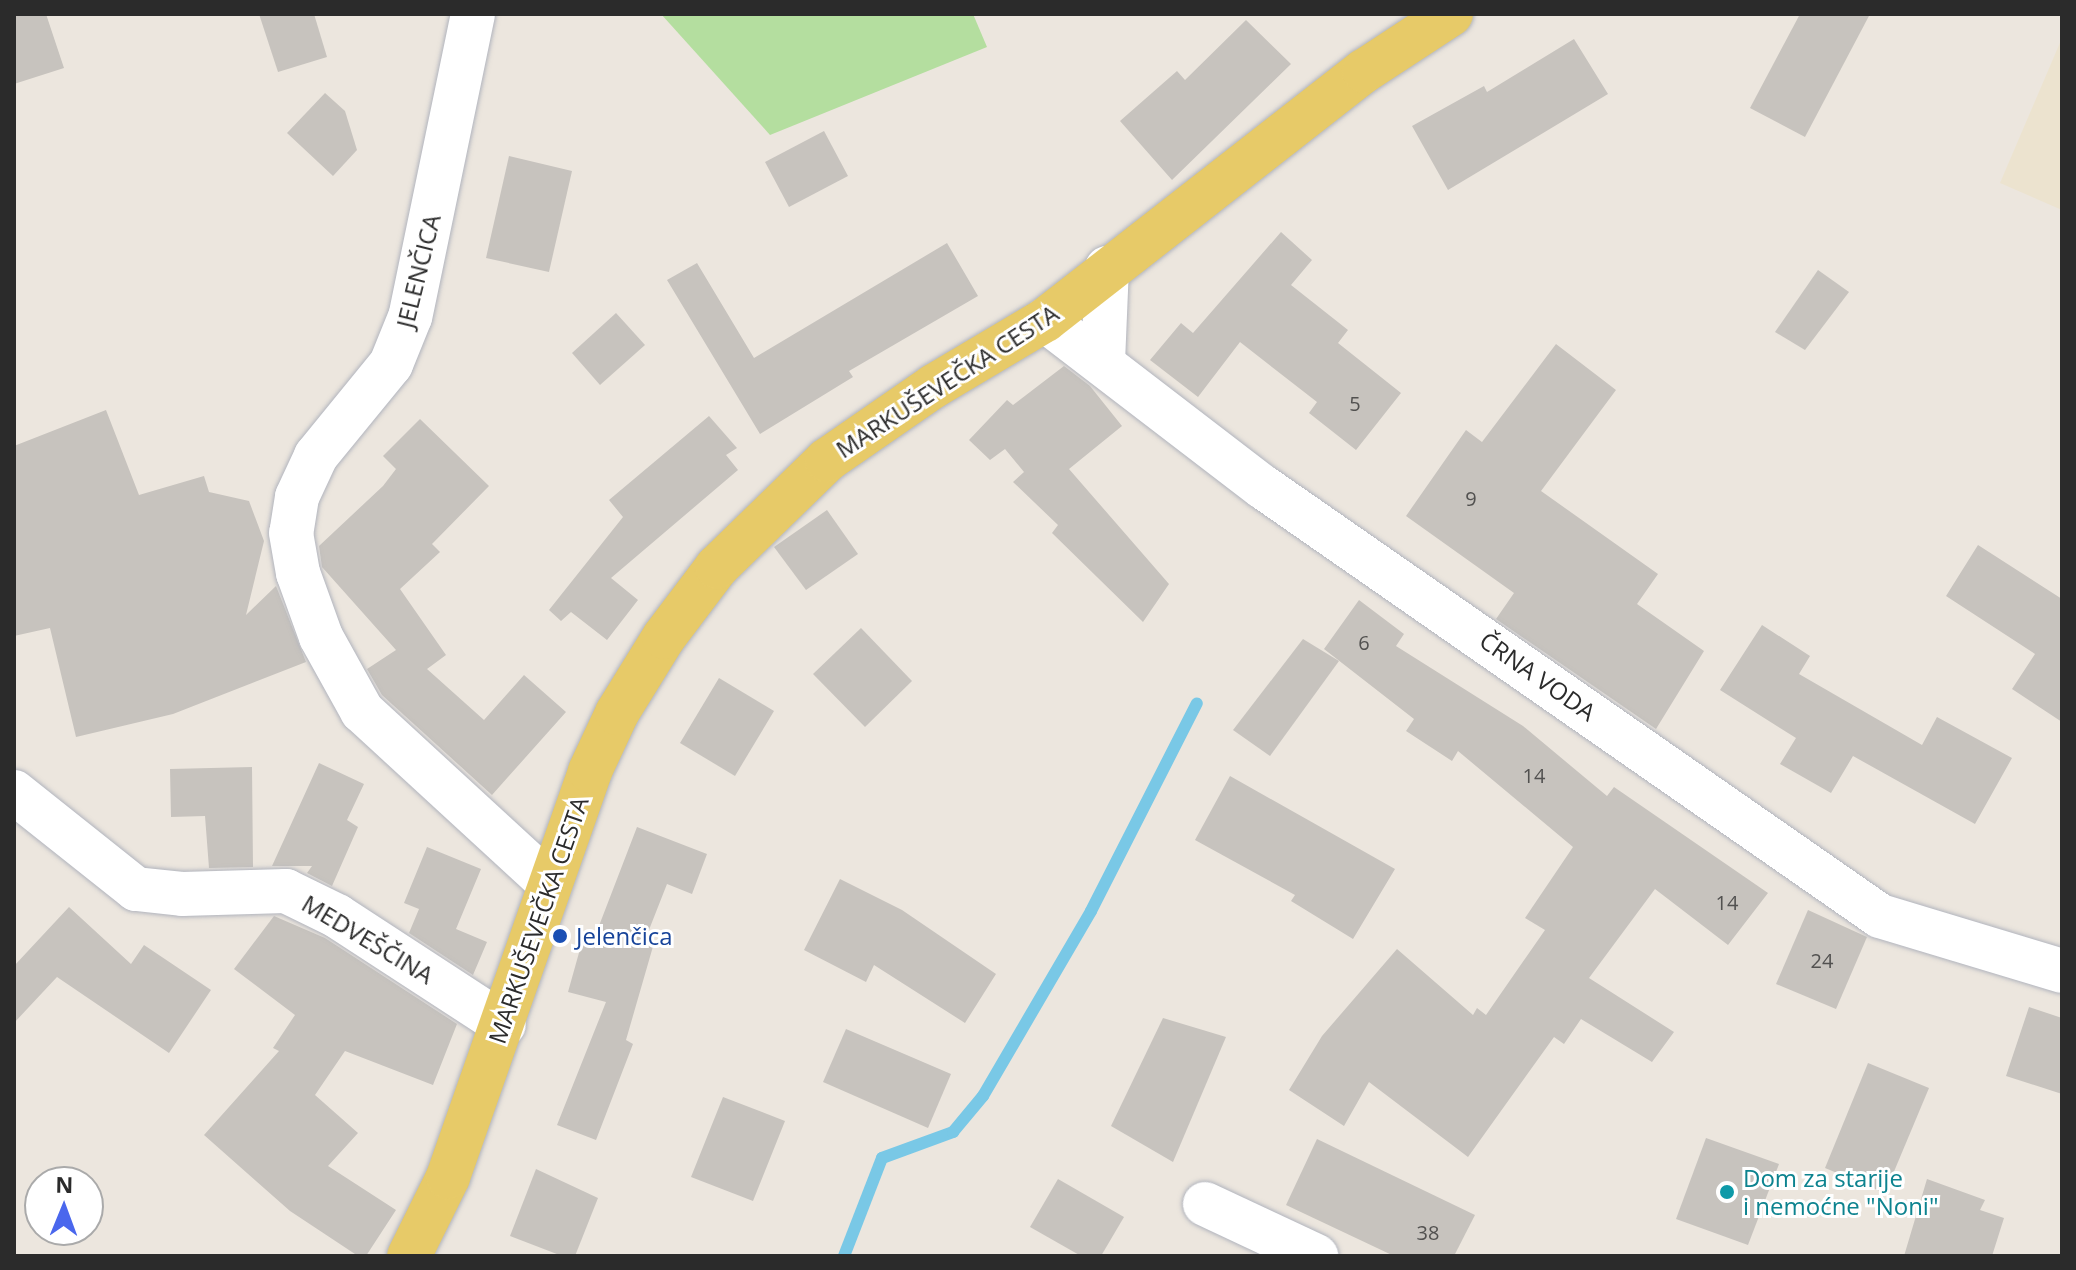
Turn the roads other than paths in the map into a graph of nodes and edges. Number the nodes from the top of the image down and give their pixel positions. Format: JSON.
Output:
{"nodes":[{"id":1,"x":473,"y":14,"type":"edge"},
{"id":2,"x":1451,"y":14,"type":"edge"},
{"id":3,"x":1107,"y":268,"type":"junction"},
{"id":4,"x":1045,"y":320,"type":"junction"},
{"id":5,"x":1103,"y":362,"type":"junction"},
{"id":6,"x":14,"y":792,"type":"edge"},
{"id":7,"x":548,"y":882,"type":"junction"},
{"id":8,"x":2062,"y":971,"type":"edge"},
{"id":9,"x":504,"y":1025,"type":"junction"},
{"id":10,"x":1205,"y":1204,"type":"dead end"},
{"id":11,"x":409,"y":1256,"type":"edge"},
{"id":12,"x":1316,"y":1256,"type":"edge"}],
"edges":[{"from":1,"to":7,"type":"street","name":"JELENČICA"},
{"from":2,"to":3,"type":"main road","name":"MARKUŠEVEČKA CESTA"},
{"from":3,"to":4,"type":"main road","name":"MARKUŠEVEČKA CESTA"},
{"from":3,"to":5,"type":"street"},
{"from":4,"to":5,"type":"street","name":"ČRNA VODA"},
{"from":4,"to":7,"type":"main road","name":"MARKUŠEVEČKA CESTA"},
{"from":5,"to":8,"type":"street","name":"ČRNA VODA"},
{"from":6,"to":9,"type":"street","name":"MEDVEŠČINA"},
{"from":7,"to":9,"type":"main road","name":"MARKUŠEVEČKA CESTA"},
{"from":9,"to":11,"type":"main road","name":"MARKUŠEVEČKA CESTA"},
{"from":10,"to":12,"type":"street"}]}
